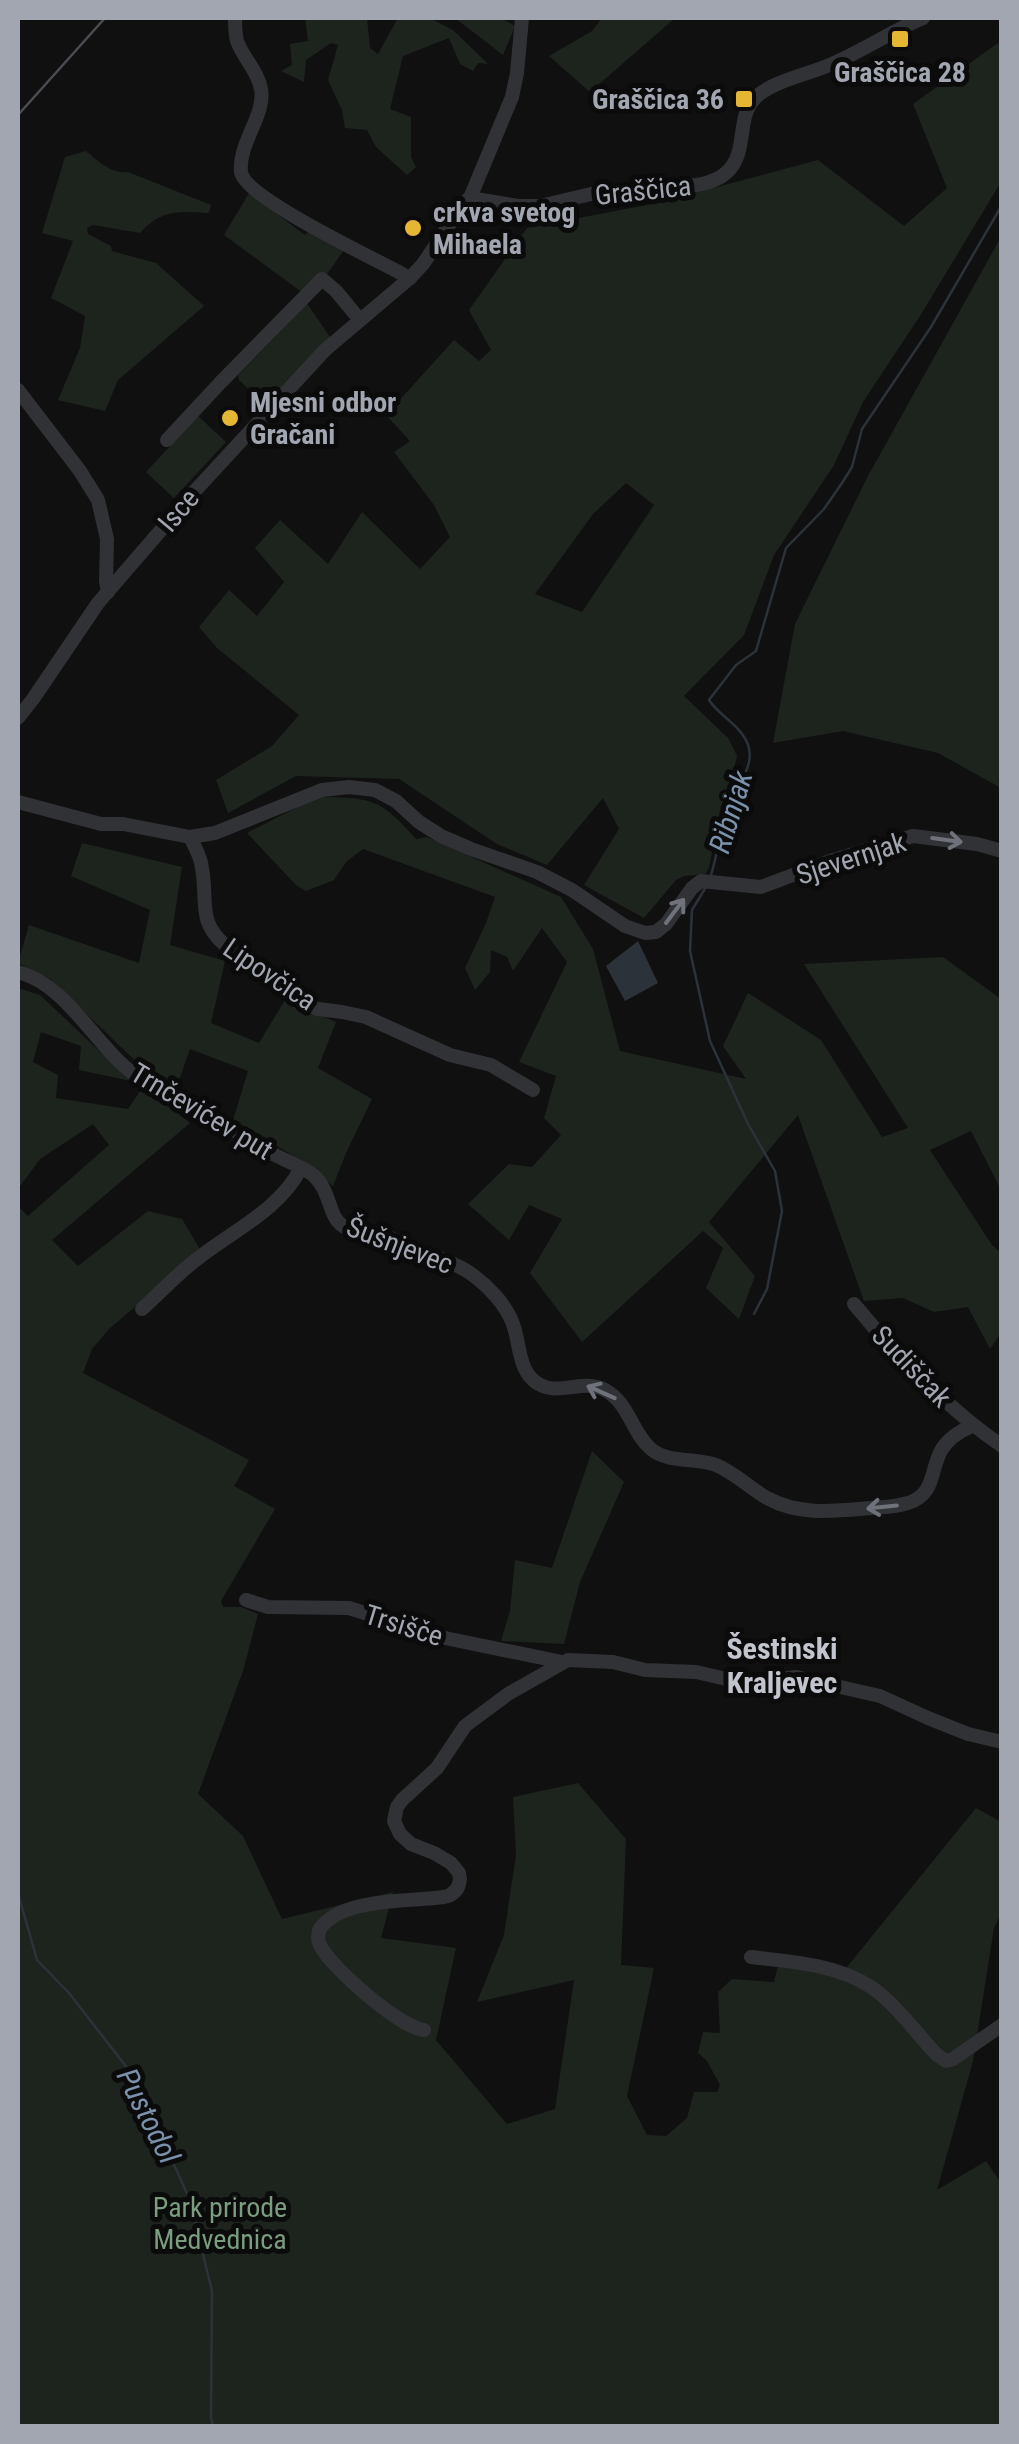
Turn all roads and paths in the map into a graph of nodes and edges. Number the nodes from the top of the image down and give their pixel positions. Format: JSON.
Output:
{"nodes":[{"id":1,"x":235,"y":18,"type":"edge"},
{"id":2,"x":522,"y":18,"type":"edge"},
{"id":3,"x":923,"y":18,"type":"edge"},
{"id":4,"x":470,"y":198,"type":"junction"},
{"id":5,"x":410,"y":278,"type":"junction"},
{"id":6,"x":360,"y":320,"type":"junction"},
{"id":7,"x":18,"y":390,"type":"edge"},
{"id":8,"x":168,"y":440,"type":"dead end"},
{"id":9,"x":108,"y":592,"type":"junction"},
{"id":10,"x":18,"y":718,"type":"edge"},
{"id":11,"x":18,"y":802,"type":"edge"},
{"id":12,"x":190,"y":837,"type":"junction"},
{"id":13,"x":1002,"y":851,"type":"edge"},
{"id":14,"x":18,"y":972,"type":"edge"},
{"id":15,"x":533,"y":1090,"type":"dead end"},
{"id":16,"x":301,"y":1168,"type":"junction"},
{"id":17,"x":854,"y":1304,"type":"dead end"},
{"id":18,"x":142,"y":1309,"type":"dead end"},
{"id":19,"x":972,"y":1426,"type":"junction"},
{"id":20,"x":1002,"y":1446,"type":"edge"},
{"id":21,"x":246,"y":1600,"type":"dead end"},
{"id":22,"x":562,"y":1662,"type":"junction"},
{"id":23,"x":1002,"y":1742,"type":"edge"},
{"id":24,"x":751,"y":1957,"type":"dead end"},
{"id":25,"x":1002,"y":2025,"type":"edge"},
{"id":26,"x":424,"y":2030,"type":"dead end"}],
"edges":[{"from":1,"to":5,"type":"street"},
{"from":2,"to":4,"type":"street","name":"Isce"},
{"from":3,"to":4,"type":"street","name":"Graščica"},
{"from":4,"to":5,"type":"street","name":"Isce"},
{"from":5,"to":6,"type":"street","name":"Isce"},
{"from":6,"to":8,"type":"street"},
{"from":6,"to":9,"type":"street","name":"Isce"},
{"from":7,"to":9,"type":"street"},
{"from":9,"to":10,"type":"street","name":"Isce"},
{"from":11,"to":12,"type":"street"},
{"from":12,"to":13,"type":"street","name":"Sjevernjak","one_way":true},
{"from":12,"to":15,"type":"street","name":"Lipovčica"},
{"from":14,"to":16,"type":"street","name":"Trnčevićev put"},
{"from":16,"to":18,"type":"street"},
{"from":19,"to":16,"type":"street","name":"Šušnjevec","one_way":true},
{"from":17,"to":19,"type":"street","name":"Sudiščak"},
{"from":19,"to":20,"type":"street"},
{"from":21,"to":22,"type":"street","name":"Trsišče"},
{"from":22,"to":23,"type":"street"},
{"from":22,"to":26,"type":"street"},
{"from":24,"to":25,"type":"street"}]}
